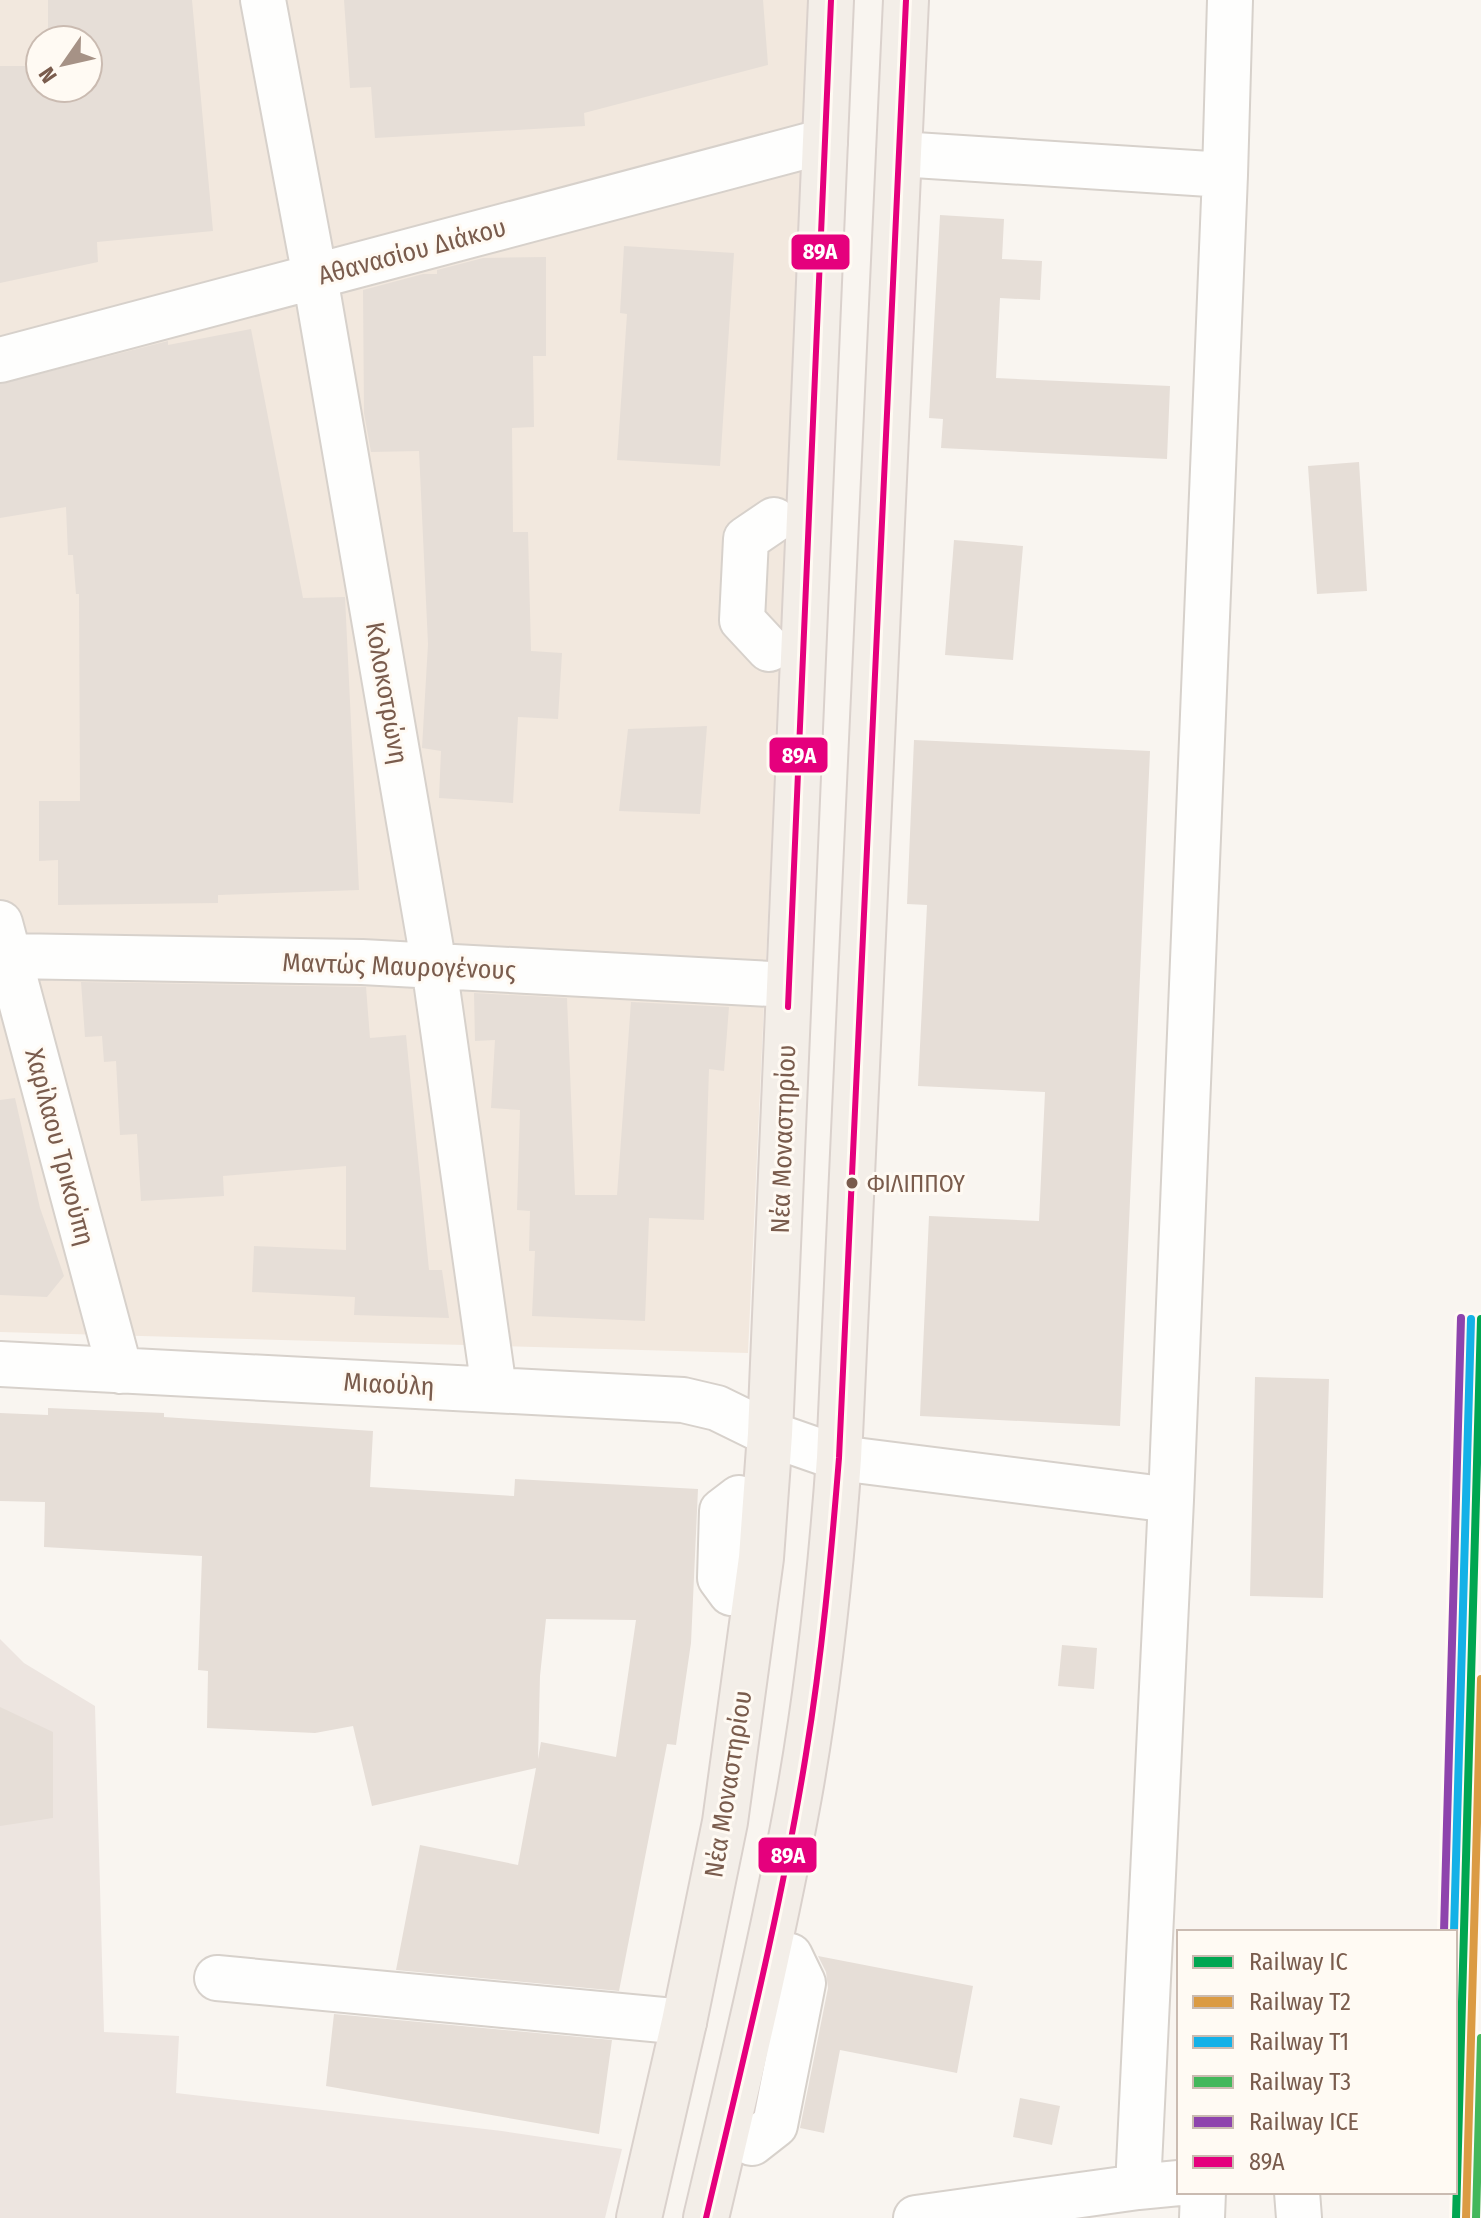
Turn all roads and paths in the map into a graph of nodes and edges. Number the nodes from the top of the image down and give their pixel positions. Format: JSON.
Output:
{"nodes":[{"id":1,"x":263,"y":0,"type":"edge"},
{"id":2,"x":831,"y":0,"type":"edge"},
{"id":3,"x":906,"y":0,"type":"edge"},
{"id":4,"x":1230,"y":0,"type":"edge"},
{"id":5,"x":825,"y":141,"type":"junction"},
{"id":6,"x":899,"y":154,"type":"junction"},
{"id":7,"x":1225,"y":175,"type":"junction"},
{"id":8,"x":315,"y":277,"type":"junction"},
{"id":9,"x":0,"y":360,"type":"edge"},
{"id":10,"x":774,"y":520,"type":"dead end"},
{"id":11,"x":769,"y":649,"type":"dead end"},
{"id":12,"x":4,"y":939,"type":"edge"},
{"id":13,"x":434,"y":966,"type":"junction"},
{"id":14,"x":789,"y":985,"type":"junction"},
{"id":15,"x":0,"y":1364,"type":"edge"},
{"id":16,"x":120,"y":1371,"type":"junction"},
{"id":17,"x":494,"y":1389,"type":"junction"},
{"id":18,"x":770,"y":1434,"type":"junction"},
{"id":19,"x":839,"y":1458,"type":"junction"},
{"id":20,"x":739,"y":1498,"type":"dead end"},
{"id":21,"x":1171,"y":1500,"type":"junction"},
{"id":22,"x":731,"y":1593,"type":"dead end"},
{"id":23,"x":790,"y":1956,"type":"dead end"},
{"id":24,"x":217,"y":1978,"type":"dead end"},
{"id":25,"x":684,"y":2022,"type":"junction"},
{"id":26,"x":752,"y":2143,"type":"dead end"},
{"id":27,"x":1481,"y":2170,"type":"edge"},
{"id":28,"x":1457,"y":2171,"type":"edge"},
{"id":29,"x":1158,"y":2185,"type":"edge"},
{"id":30,"x":1203,"y":2194,"type":"edge"},
{"id":31,"x":1297,"y":2194,"type":"edge"},
{"id":32,"x":639,"y":2218,"type":"edge"},
{"id":33,"x":706,"y":2218,"type":"edge"},
{"id":34,"x":916,"y":2218,"type":"edge"},
{"id":35,"x":1202,"y":2218,"type":"edge"},
{"id":36,"x":1299,"y":2218,"type":"edge"}],
"edges":[{"from":1,"to":8,"type":"street","name":"Κολοκοτρώνη"},
{"from":2,"to":5,"type":"main road","name":"Νέα Μοναστηρίου"},
{"from":3,"to":6,"type":"main road"},
{"from":4,"to":7,"type":"street"},
{"from":5,"to":8,"type":"street","name":"Αθανασίου Διάκου"},
{"from":5,"to":14,"type":"main road","name":"Νέα Μοναστηρίου"},
{"from":6,"to":7,"type":"street"},
{"from":6,"to":19,"type":"main road"},
{"from":7,"to":21,"type":"street"},
{"from":8,"to":9,"type":"street","name":"Αθανασίου Διάκου"},
{"from":8,"to":13,"type":"street","name":"Κολοκοτρώνη"},
{"from":10,"to":11,"type":"street"},
{"from":12,"to":13,"type":"street","name":"Μαντώς Μαυρογένους"},
{"from":12,"to":16,"type":"street","name":"Χαρίλαου Τρικούπη"},
{"from":13,"to":14,"type":"street","name":"Μαντώς Μαυρογένους"},
{"from":13,"to":17,"type":"street","name":"Κολοκοτρώνη"},
{"from":14,"to":18,"type":"main road","name":"Νέα Μοναστηρίου"},
{"from":15,"to":16,"type":"street","name":"Μιαούλη"},
{"from":16,"to":17,"type":"street","name":"Μιαούλη"},
{"from":17,"to":18,"type":"street","name":"Μιαούλη"},
{"from":18,"to":19,"type":"street","name":"Μιαούλη"},
{"from":18,"to":25,"type":"main road","name":"Νέα Μοναστηρίου"},
{"from":19,"to":21,"type":"street","name":"Μιαούλη"},
{"from":19,"to":33,"type":"main road"},
{"from":20,"to":22,"type":"street"},
{"from":21,"to":29,"type":"street"},
{"from":23,"to":26,"type":"street"},
{"from":24,"to":25,"type":"street"},
{"from":25,"to":32,"type":"main road","name":"Νέα Μοναστηρίου"},
{"from":27,"to":28,"type":"street"},
{"from":29,"to":34,"type":"street"},
{"from":30,"to":35,"type":"street"},
{"from":31,"to":36,"type":"street"}]}
